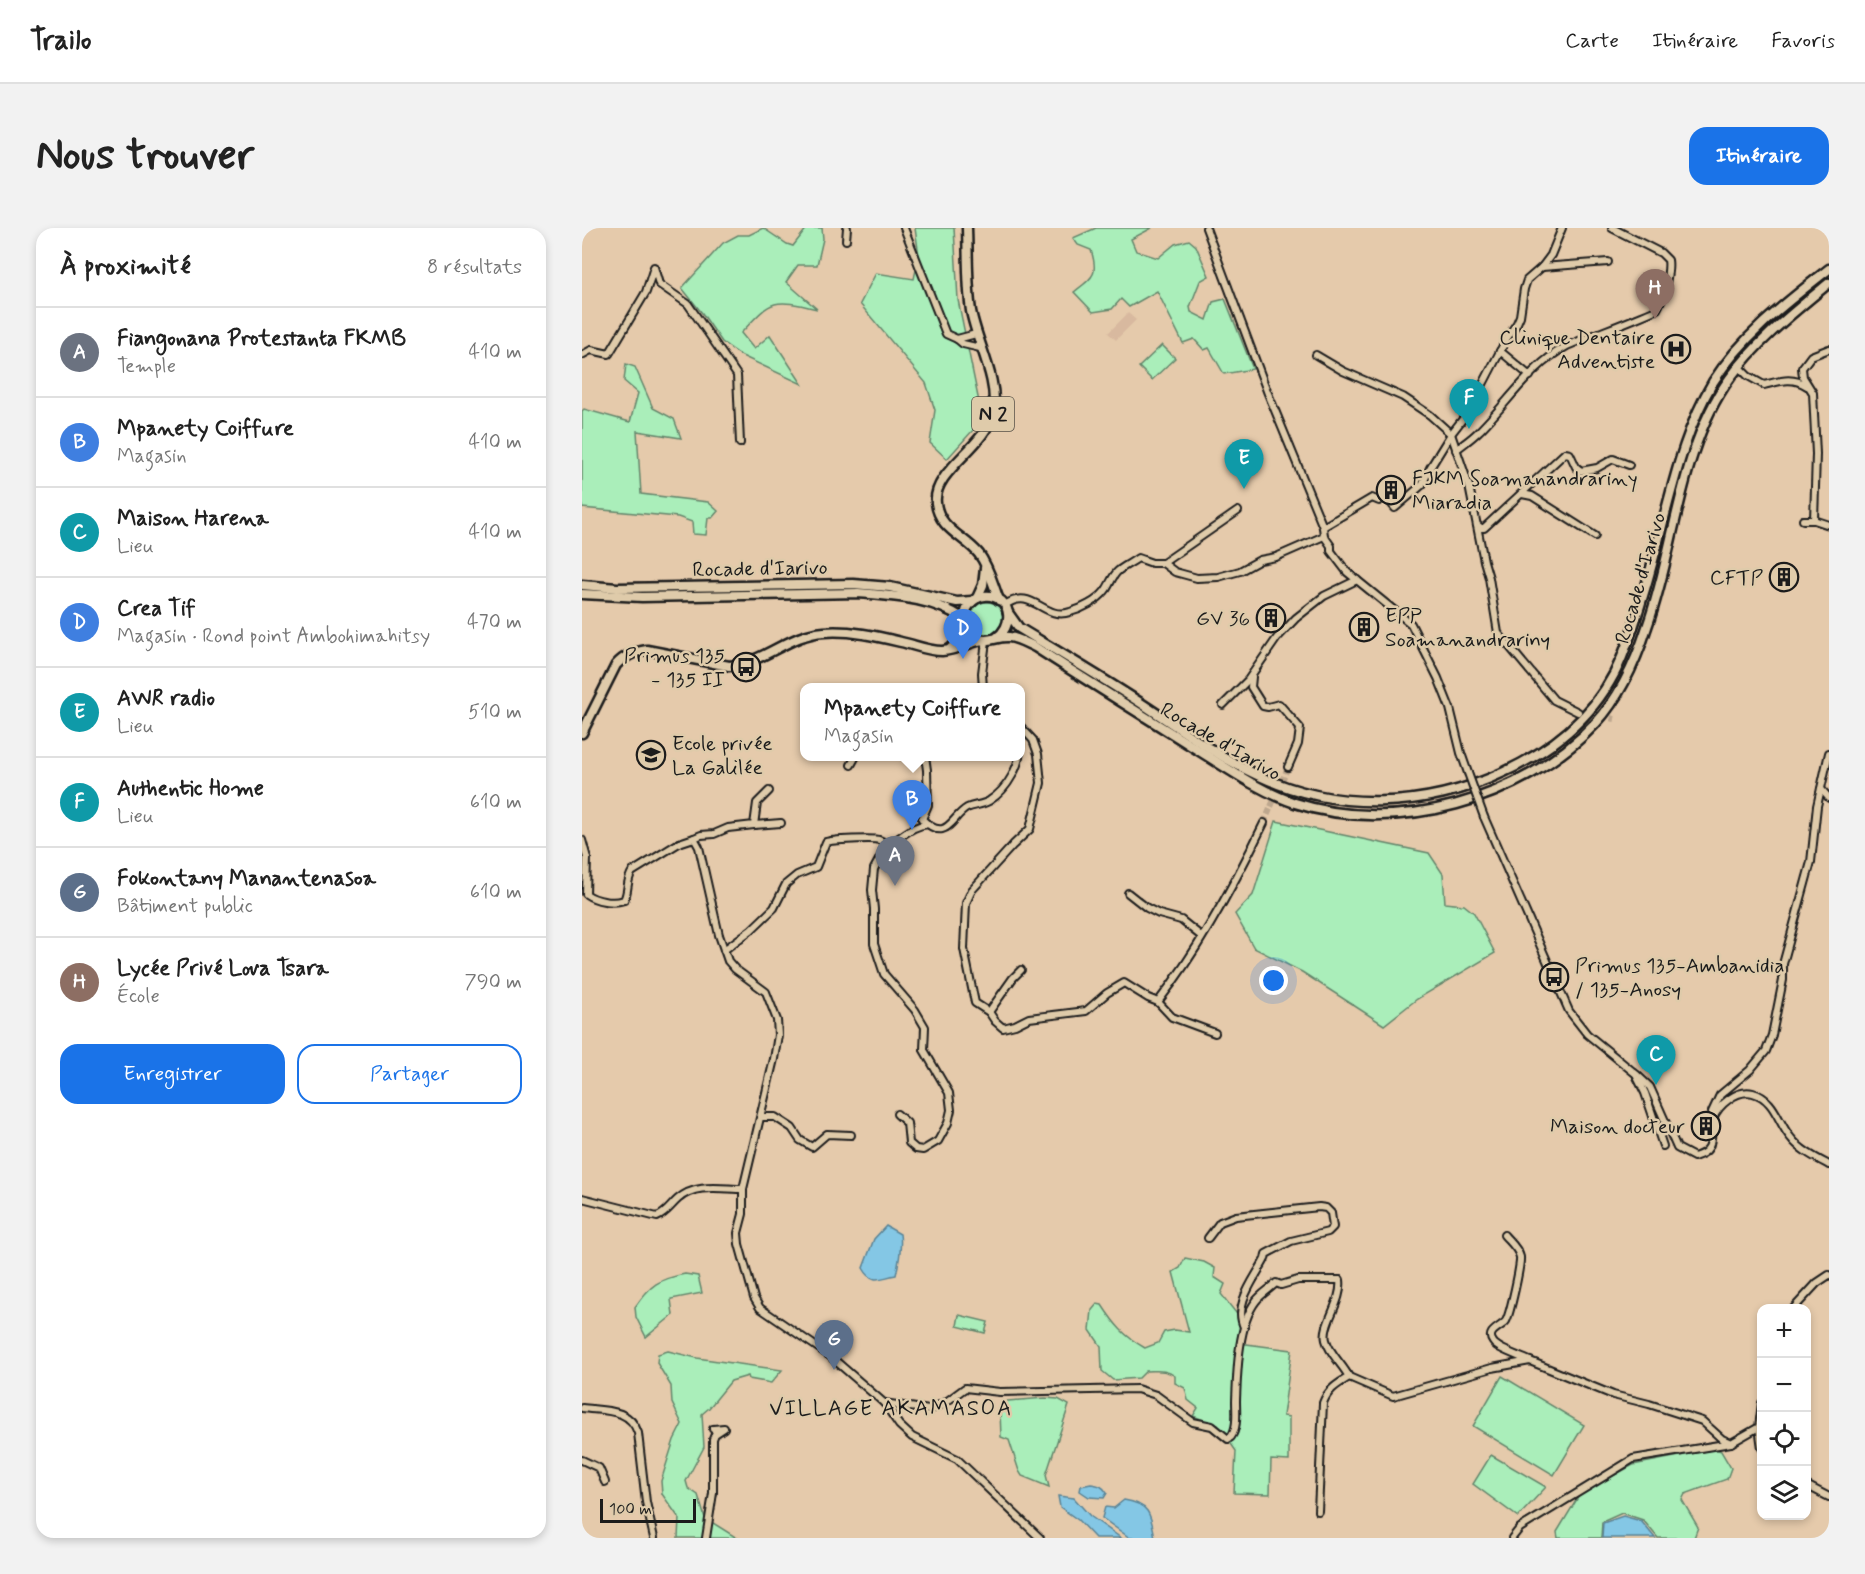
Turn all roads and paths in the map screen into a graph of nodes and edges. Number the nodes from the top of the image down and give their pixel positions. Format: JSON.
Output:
{"nodes":[{"id":1,"x":847,"y":228,"type":"edge"},
{"id":2,"x":903,"y":228,"type":"edge"},
{"id":3,"x":967,"y":228,"type":"edge"},
{"id":4,"x":1206,"y":228,"type":"edge"},
{"id":5,"x":1562,"y":228,"type":"edge"},
{"id":6,"x":1612,"y":228,"type":"edge"},
{"id":7,"x":846,"y":240,"type":"dead end"},
{"id":8,"x":1608,"y":262,"type":"dead end"},
{"id":9,"x":1542,"y":267,"type":"junction"},
{"id":10,"x":1829,"y":269,"type":"edge"},
{"id":11,"x":1829,"y":283,"type":"edge"},
{"id":12,"x":976,"y":334,"type":"junction"},
{"id":13,"x":957,"y":339,"type":"junction"},
{"id":14,"x":981,"y":348,"type":"junction"},
{"id":15,"x":1829,"y":349,"type":"edge"},
{"id":16,"x":1500,"y":351,"type":"junction"},
{"id":17,"x":582,"y":355,"type":"edge"},
{"id":18,"x":1316,"y":355,"type":"dead end"},
{"id":19,"x":1739,"y":367,"type":"junction"},
{"id":20,"x":1530,"y":376,"type":"junction"},
{"id":21,"x":1810,"y":388,"type":"junction"},
{"id":22,"x":1450,"y":434,"type":"junction"},
{"id":23,"x":740,"y":443,"type":"dead end"},
{"id":24,"x":1456,"y":450,"type":"junction"},
{"id":25,"x":1629,"y":465,"type":"dead end"},
{"id":26,"x":1522,"y":494,"type":"junction"},
{"id":27,"x":1238,"y":511,"type":"dead end"},
{"id":28,"x":1803,"y":520,"type":"dead end"},
{"id":29,"x":1814,"y":520,"type":"junction"},
{"id":30,"x":1477,"y":525,"type":"junction"},
{"id":31,"x":1829,"y":525,"type":"edge"},
{"id":32,"x":1323,"y":527,"type":"junction"},
{"id":33,"x":1324,"y":536,"type":"junction"},
{"id":34,"x":1595,"y":536,"type":"dead end"},
{"id":35,"x":1163,"y":563,"type":"junction"},
{"id":36,"x":985,"y":565,"type":"junction"},
{"id":37,"x":1357,"y":580,"type":"junction"},
{"id":38,"x":582,"y":585,"type":"edge"},
{"id":39,"x":582,"y":594,"type":"edge"},
{"id":40,"x":975,"y":599,"type":"junction"},
{"id":41,"x":1004,"y":606,"type":"junction"},
{"id":42,"x":965,"y":623,"type":"junction"},
{"id":43,"x":996,"y":638,"type":"junction"},
{"id":44,"x":983,"y":640,"type":"junction"},
{"id":45,"x":949,"y":650,"type":"junction"},
{"id":46,"x":1255,"y":670,"type":"junction"},
{"id":47,"x":983,"y":683,"type":"edge"},
{"id":48,"x":1222,"y":705,"type":"dead end"},
{"id":49,"x":1578,"y":711,"type":"tunnel mouth"},
{"id":50,"x":1025,"y":731,"type":"edge"},
{"id":51,"x":582,"y":732,"type":"edge"},
{"id":52,"x":1829,"y":754,"type":"edge"},
{"id":53,"x":853,"y":761,"type":"edge"},
{"id":54,"x":926,"y":761,"type":"edge"},
{"id":55,"x":1019,"y":761,"type":"edge"},
{"id":56,"x":851,"y":765,"type":"dead end"},
{"id":57,"x":1288,"y":767,"type":"tunnel mouth"},
{"id":58,"x":1821,"y":789,"type":"junction"},
{"id":59,"x":769,"y":791,"type":"dead end"},
{"id":60,"x":1829,"y":798,"type":"edge"},
{"id":61,"x":782,"y":823,"type":"dead end"},
{"id":62,"x":927,"y":824,"type":"junction"},
{"id":63,"x":1264,"y":824,"type":"tunnel mouth"},
{"id":64,"x":754,"y":825,"type":"junction"},
{"id":65,"x":694,"y":838,"type":"junction"},
{"id":66,"x":582,"y":840,"type":"edge"},
{"id":67,"x":887,"y":845,"type":"junction"},
{"id":68,"x":1128,"y":893,"type":"dead end"},
{"id":69,"x":1201,"y":936,"type":"junction"},
{"id":70,"x":724,"y":950,"type":"junction"},
{"id":71,"x":1022,"y":970,"type":"dead end"},
{"id":72,"x":1158,"y":1002,"type":"junction"},
{"id":73,"x":989,"y":1012,"type":"junction"},
{"id":74,"x":1215,"y":1033,"type":"dead end"},
{"id":75,"x":1636,"y":1074,"type":"junction"},
{"id":76,"x":897,"y":1114,"type":"dead end"},
{"id":77,"x":1714,"y":1116,"type":"junction"},
{"id":78,"x":760,"y":1117,"type":"junction"},
{"id":79,"x":851,"y":1136,"type":"dead end"},
{"id":80,"x":1663,"y":1146,"type":"dead end"},
{"id":81,"x":1829,"y":1165,"type":"edge"},
{"id":82,"x":743,"y":1190,"type":"junction"},
{"id":83,"x":582,"y":1198,"type":"edge"},
{"id":84,"x":1504,"y":1235,"type":"dead end"},
{"id":85,"x":1208,"y":1238,"type":"dead end"},
{"id":86,"x":1829,"y":1275,"type":"edge"},
{"id":87,"x":1798,"y":1304,"type":"edge"},
{"id":88,"x":1244,"y":1327,"type":"junction"},
{"id":89,"x":1530,"y":1361,"type":"junction"},
{"id":90,"x":1349,"y":1377,"type":"junction"},
{"id":91,"x":884,"y":1403,"type":"junction"},
{"id":92,"x":582,"y":1408,"type":"edge"},
{"id":93,"x":1757,"y":1428,"type":"edge"},
{"id":94,"x":713,"y":1429,"type":"dead end"},
{"id":95,"x":1731,"y":1443,"type":"junction"},
{"id":96,"x":582,"y":1460,"type":"edge"},
{"id":97,"x":605,"y":1482,"type":"dead end"},
{"id":98,"x":1811,"y":1488,"type":"edge"},
{"id":99,"x":1829,"y":1497,"type":"edge"},
{"id":100,"x":1318,"y":1511,"type":"dead end"},
{"id":101,"x":654,"y":1538,"type":"edge"},
{"id":102,"x":706,"y":1538,"type":"edge"},
{"id":103,"x":1040,"y":1538,"type":"edge"},
{"id":104,"x":1512,"y":1538,"type":"edge"}],
"edges":[{"from":1,"to":7,"type":"street"},
{"from":2,"to":13,"type":"street"},
{"from":3,"to":12,"type":"main road","number":"N 2"},
{"from":4,"to":32,"type":"street"},
{"from":5,"to":9,"type":"street"},
{"from":6,"to":20,"type":"street"},
{"from":8,"to":9,"type":"street"},
{"from":9,"to":16,"type":"street"},
{"from":10,"to":41,"type":"main road","name":"Rocade d'Iarivo"},
{"from":11,"to":19,"type":"main road","name":"Rocade d'Iarivo"},
{"from":12,"to":13,"type":"street"},
{"from":12,"to":14,"type":"main road","number":"N 2"},
{"from":13,"to":14,"type":"street"},
{"from":14,"to":36,"type":"main road","number":"N 2"},
{"from":15,"to":21,"type":"street"},
{"from":16,"to":20,"type":"street"},
{"from":16,"to":22,"type":"street"},
{"from":17,"to":23,"type":"street"},
{"from":18,"to":22,"type":"street"},
{"from":19,"to":21,"type":"street"},
{"from":19,"to":43,"type":"main road","name":"Rocade d'Iarivo"},
{"from":20,"to":24,"type":"street"},
{"from":21,"to":29,"type":"street"},
{"from":22,"to":24,"type":"street"},
{"from":22,"to":32,"type":"street"},
{"from":24,"to":30,"type":"street"},
{"from":25,"to":26,"type":"street"},
{"from":26,"to":30,"type":"street"},
{"from":26,"to":34,"type":"street"},
{"from":27,"to":35,"type":"street"},
{"from":28,"to":29,"type":"street"},
{"from":29,"to":31,"type":"street"},
{"from":30,"to":49,"type":"street"},
{"from":32,"to":33,"type":"street"},
{"from":33,"to":35,"type":"street"},
{"from":33,"to":37,"type":"street"},
{"from":35,"to":41,"type":"street"},
{"from":36,"to":40,"type":"main road"},
{"from":36,"to":41,"type":"main road","number":"N 2"},
{"from":37,"to":46,"type":"street"},
{"from":37,"to":75,"type":"street","bridge":true},
{"from":38,"to":40,"type":"main road","name":"Rocade d'Iarivo"},
{"from":39,"to":42,"type":"main road","name":"Rocade d'Iarivo"},
{"from":40,"to":41,"type":"main road"},
{"from":40,"to":42,"type":"main road"},
{"from":41,"to":43,"type":"main road"},
{"from":41,"to":44,"type":"main road","number":"N 2"},
{"from":42,"to":44,"type":"main road"},
{"from":42,"to":45,"type":"main road"},
{"from":43,"to":44,"type":"main road","number":"N 2"},
{"from":44,"to":45,"type":"main road","number":"N 2"},
{"from":44,"to":47,"type":"street"},
{"from":45,"to":51,"type":"main road","number":"N 2"},
{"from":46,"to":48,"type":"street"},
{"from":46,"to":57,"type":"street"},
{"from":50,"to":73,"type":"street"},
{"from":52,"to":58,"type":"street"},
{"from":53,"to":56,"type":"street"},
{"from":54,"to":62,"type":"street"},
{"from":55,"to":62,"type":"street"},
{"from":58,"to":60,"type":"street"},
{"from":58,"to":77,"type":"street"},
{"from":59,"to":64,"type":"street"},
{"from":61,"to":64,"type":"street"},
{"from":62,"to":67,"type":"street"},
{"from":63,"to":69,"type":"street"},
{"from":64,"to":65,"type":"street"},
{"from":65,"to":66,"type":"street"},
{"from":65,"to":70,"type":"street"},
{"from":67,"to":70,"type":"street"},
{"from":67,"to":76,"type":"street"},
{"from":68,"to":69,"type":"street"},
{"from":69,"to":72,"type":"street"},
{"from":70,"to":78,"type":"street"},
{"from":71,"to":73,"type":"street"},
{"from":72,"to":73,"type":"street"},
{"from":72,"to":74,"type":"street"},
{"from":75,"to":77,"type":"street"},
{"from":75,"to":80,"type":"street"},
{"from":77,"to":81,"type":"street"},
{"from":78,"to":79,"type":"street"},
{"from":78,"to":82,"type":"street"},
{"from":82,"to":83,"type":"street"},
{"from":82,"to":91,"type":"street"},
{"from":84,"to":89,"type":"street"},
{"from":85,"to":88,"type":"street"},
{"from":86,"to":87,"type":"street"},
{"from":88,"to":90,"type":"street"},
{"from":88,"to":91,"type":"street"},
{"from":89,"to":90,"type":"street"},
{"from":89,"to":95,"type":"street"},
{"from":90,"to":100,"type":"street"},
{"from":91,"to":103,"type":"street"},
{"from":92,"to":101,"type":"street"},
{"from":93,"to":95,"type":"street"},
{"from":94,"to":102,"type":"street"},
{"from":95,"to":104,"type":"street"},
{"from":96,"to":97,"type":"street"},
{"from":98,"to":99,"type":"street"}]}
